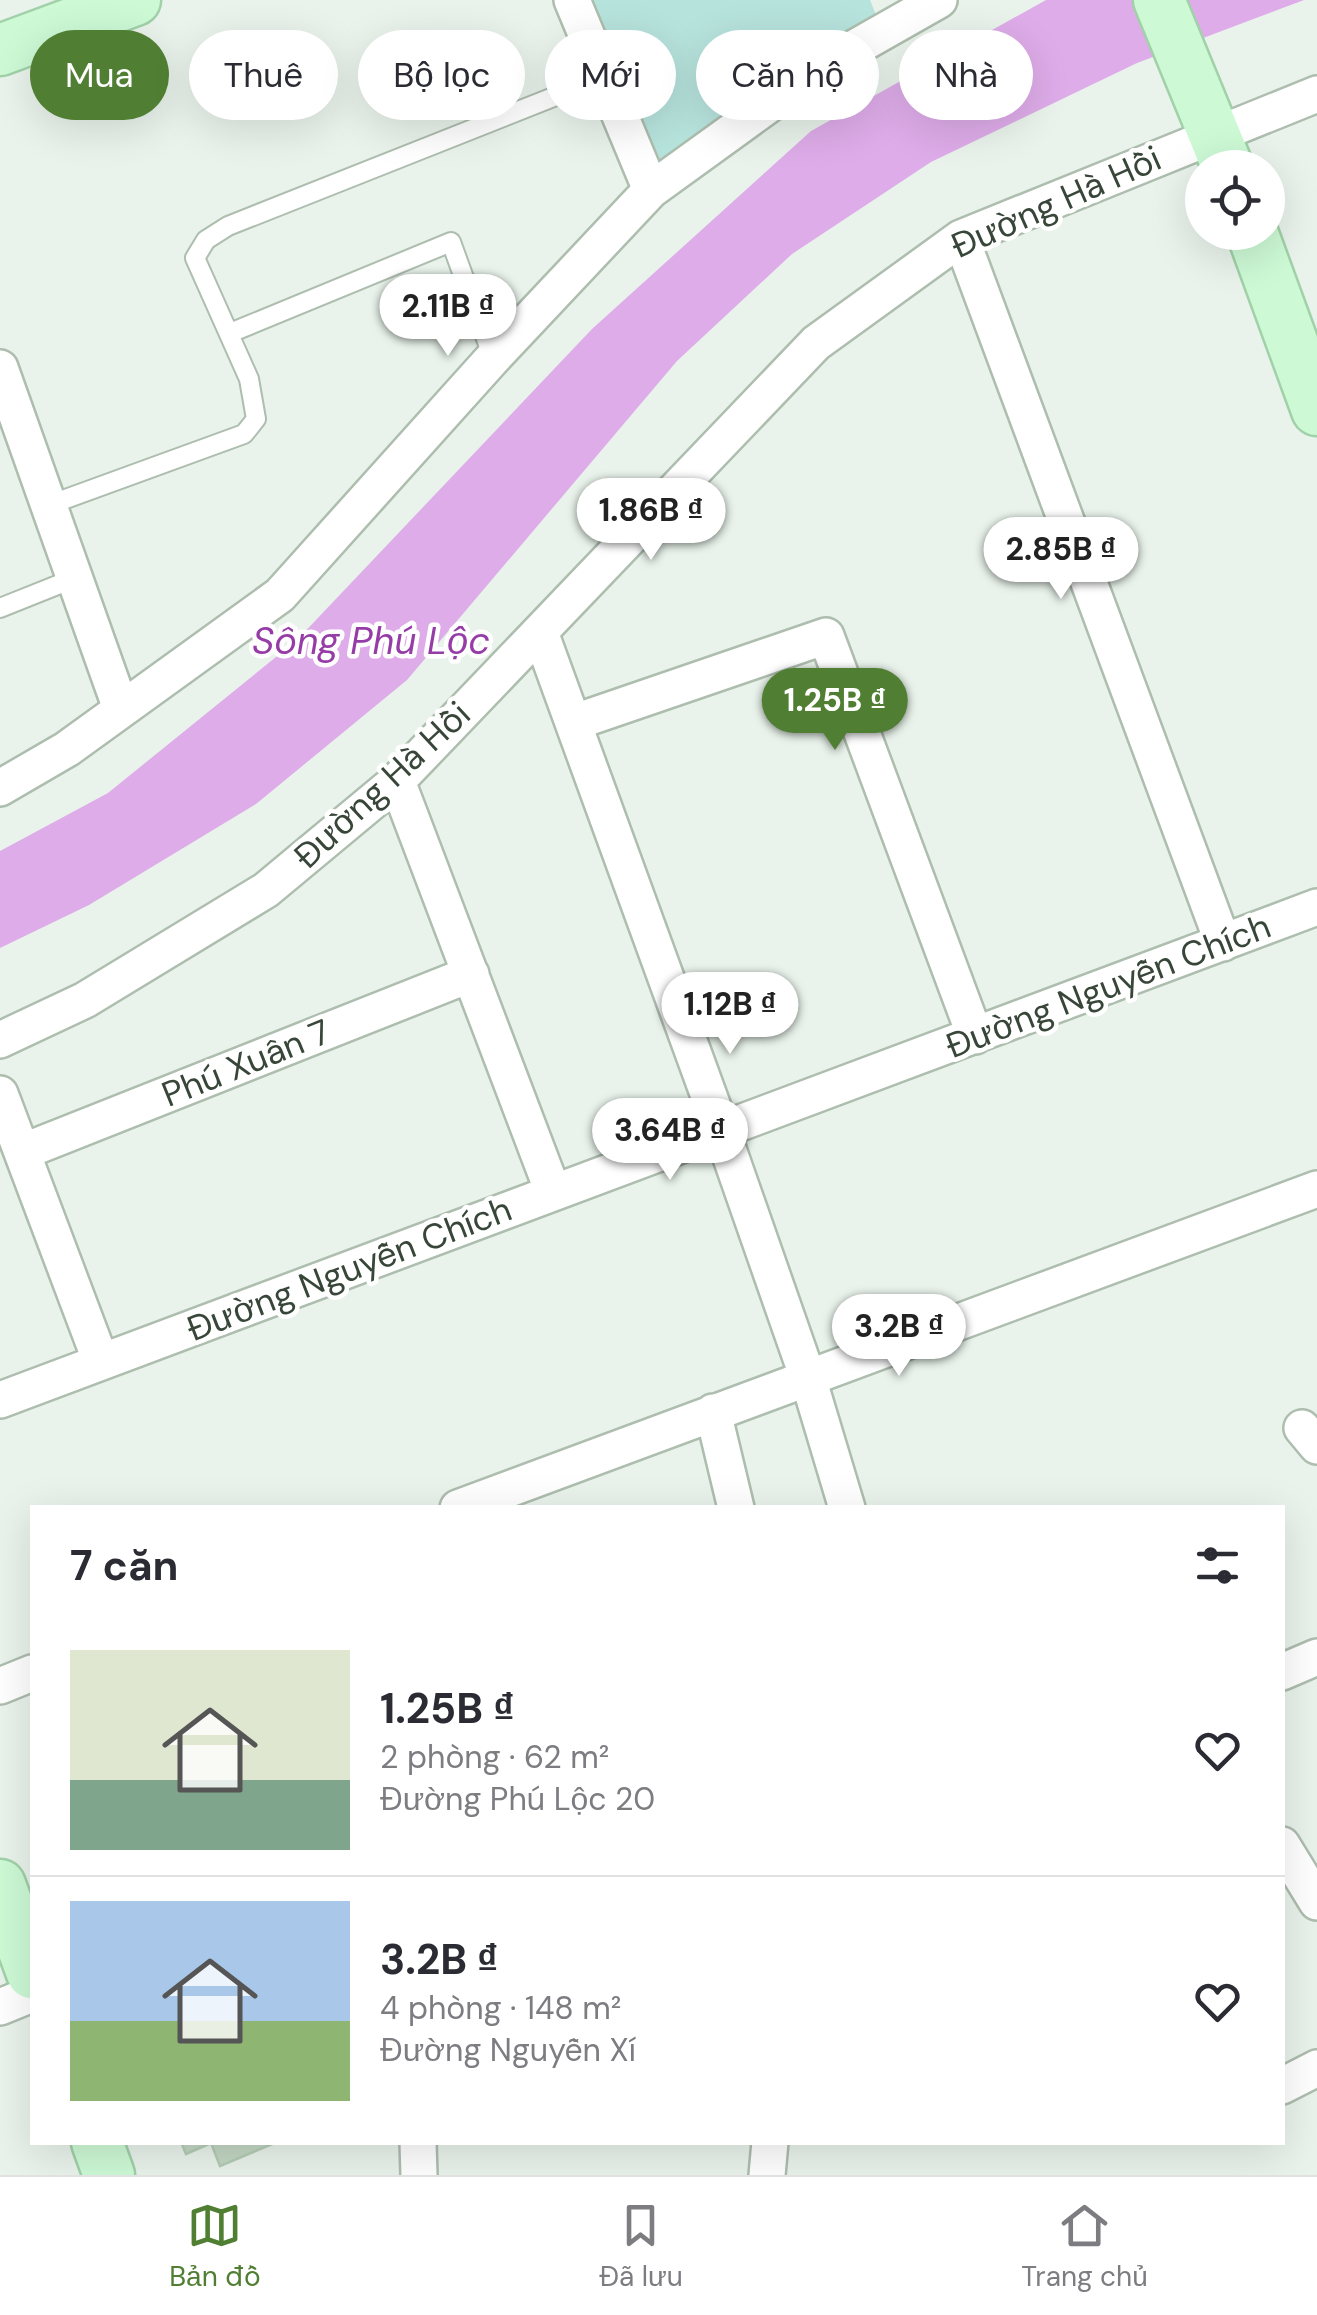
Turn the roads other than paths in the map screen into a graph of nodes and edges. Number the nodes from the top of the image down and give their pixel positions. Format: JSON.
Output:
{"nodes":[{"id":1,"x":135,"y":0,"type":"edge"},
{"id":2,"x":572,"y":0,"type":"edge"},
{"id":3,"x":939,"y":0,"type":"edge"},
{"id":4,"x":1159,"y":0,"type":"edge"},
{"id":5,"x":584,"y":30,"type":"edge"},
{"id":6,"x":0,"y":50,"type":"edge"},
{"id":7,"x":1317,"y":94,"type":"edge"},
{"id":8,"x":545,"y":101,"type":"edge"},
{"id":9,"x":622,"y":120,"type":"edge"},
{"id":10,"x":1221,"y":150,"type":"edge"},
{"id":11,"x":1185,"y":162,"type":"edge"},
{"id":12,"x":651,"y":190,"type":"junction"},
{"id":13,"x":961,"y":238,"type":"junction"},
{"id":14,"x":1259,"y":250,"type":"edge"},
{"id":15,"x":230,"y":332,"type":"junction"},
{"id":16,"x":493,"y":358,"type":"junction"},
{"id":17,"x":0,"y":368,"type":"edge"},
{"id":18,"x":1317,"y":410,"type":"edge"},
{"id":19,"x":48,"y":505,"type":"junction"},
{"id":20,"x":75,"y":578,"type":"junction"},
{"id":21,"x":0,"y":608,"type":"edge"},
{"id":22,"x":540,"y":632,"type":"junction"},
{"id":23,"x":121,"y":709,"type":"junction"},
{"id":24,"x":575,"y":722,"type":"junction"},
{"id":25,"x":397,"y":781,"type":"junction"},
{"id":26,"x":0,"y":788,"type":"edge"},
{"id":27,"x":1317,"y":907,"type":"edge"},
{"id":28,"x":1223,"y":943,"type":"junction"},
{"id":29,"x":470,"y":974,"type":"junction"},
{"id":30,"x":975,"y":1036,"type":"junction"},
{"id":31,"x":0,"y":1040,"type":"edge"},
{"id":32,"x":0,"y":1094,"type":"edge"},
{"id":33,"x":721,"y":1130,"type":"junction"},
{"id":34,"x":22,"y":1152,"type":"junction"},
{"id":35,"x":1317,"y":1189,"type":"edge"},
{"id":36,"x":553,"y":1192,"type":"junction"},
{"id":37,"x":101,"y":1362,"type":"junction"},
{"id":38,"x":808,"y":1378,"type":"junction"},
{"id":39,"x":0,"y":1400,"type":"edge"},
{"id":40,"x":713,"y":1412,"type":"junction"},
{"id":41,"x":466,"y":1505,"type":"edge"},
{"id":42,"x":735,"y":1505,"type":"edge"},
{"id":43,"x":846,"y":1505,"type":"edge"},
{"id":44,"x":1317,"y":1657,"type":"edge"},
{"id":45,"x":1285,"y":1671,"type":"edge"},
{"id":46,"x":30,"y":1674,"type":"edge"},
{"id":47,"x":0,"y":1686,"type":"edge"},
{"id":48,"x":1285,"y":1851,"type":"edge"},
{"id":49,"x":0,"y":1885,"type":"edge"},
{"id":50,"x":1317,"y":1902,"type":"edge"},
{"id":51,"x":30,"y":1967,"type":"edge"},
{"id":52,"x":30,"y":1995,"type":"edge"},
{"id":53,"x":0,"y":2007,"type":"edge"},
{"id":54,"x":1317,"y":2068,"type":"edge"},
{"id":55,"x":1285,"y":2084,"type":"edge"},
{"id":56,"x":98,"y":2145,"type":"edge"},
{"id":57,"x":418,"y":2145,"type":"edge"},
{"id":58,"x":770,"y":2145,"type":"edge"},
{"id":59,"x":109,"y":2175,"type":"edge"},
{"id":60,"x":419,"y":2175,"type":"edge"},
{"id":61,"x":768,"y":2175,"type":"edge"}],
"edges":[{"from":1,"to":6,"type":"street"},
{"from":2,"to":5,"type":"street"},
{"from":3,"to":12,"type":"street"},
{"from":4,"to":10,"type":"street"},
{"from":7,"to":10,"type":"street","name":"Đường Hà Hồi"},
{"from":8,"to":15,"type":"lane"},
{"from":9,"to":12,"type":"street"},
{"from":11,"to":13,"type":"street","name":"Đường Hà Hồi"},
{"from":12,"to":16,"type":"street"},
{"from":13,"to":22,"type":"street","name":"Đường Hà Hồi"},
{"from":13,"to":28,"type":"street"},
{"from":14,"to":18,"type":"street"},
{"from":15,"to":16,"type":"lane"},
{"from":15,"to":19,"type":"lane"},
{"from":16,"to":23,"type":"street"},
{"from":17,"to":19,"type":"street"},
{"from":19,"to":20,"type":"street"},
{"from":20,"to":21,"type":"lane"},
{"from":20,"to":23,"type":"street"},
{"from":22,"to":24,"type":"street"},
{"from":22,"to":25,"type":"street","name":"Đường Hà Hồi"},
{"from":23,"to":26,"type":"street"},
{"from":24,"to":30,"type":"street"},
{"from":24,"to":33,"type":"street"},
{"from":25,"to":29,"type":"street"},
{"from":25,"to":31,"type":"street","name":"Đường Hà Hồi"},
{"from":27,"to":28,"type":"street","name":"Đường Nguyễn Chích"},
{"from":28,"to":30,"type":"street","name":"Đường Nguyễn Chích"},
{"from":29,"to":34,"type":"street","name":"Phú Xuân 7"},
{"from":29,"to":36,"type":"street"},
{"from":30,"to":33,"type":"street","name":"Đường Nguyễn Chích"},
{"from":32,"to":34,"type":"street"},
{"from":33,"to":36,"type":"street","name":"Đường Nguyễn Chích"},
{"from":33,"to":38,"type":"street"},
{"from":34,"to":37,"type":"street"},
{"from":35,"to":38,"type":"street"},
{"from":36,"to":37,"type":"street","name":"Đường Nguyễn Chích"},
{"from":37,"to":39,"type":"street","name":"Đường Nguyễn Chích"},
{"from":38,"to":40,"type":"street"},
{"from":38,"to":43,"type":"street"},
{"from":40,"to":41,"type":"street"},
{"from":40,"to":42,"type":"street"},
{"from":44,"to":45,"type":"street"},
{"from":46,"to":47,"type":"street"},
{"from":48,"to":50,"type":"street"},
{"from":49,"to":51,"type":"street"},
{"from":52,"to":53,"type":"street"},
{"from":54,"to":55,"type":"street"},
{"from":56,"to":59,"type":"street"},
{"from":57,"to":60,"type":"street"},
{"from":58,"to":61,"type":"street"}]}
